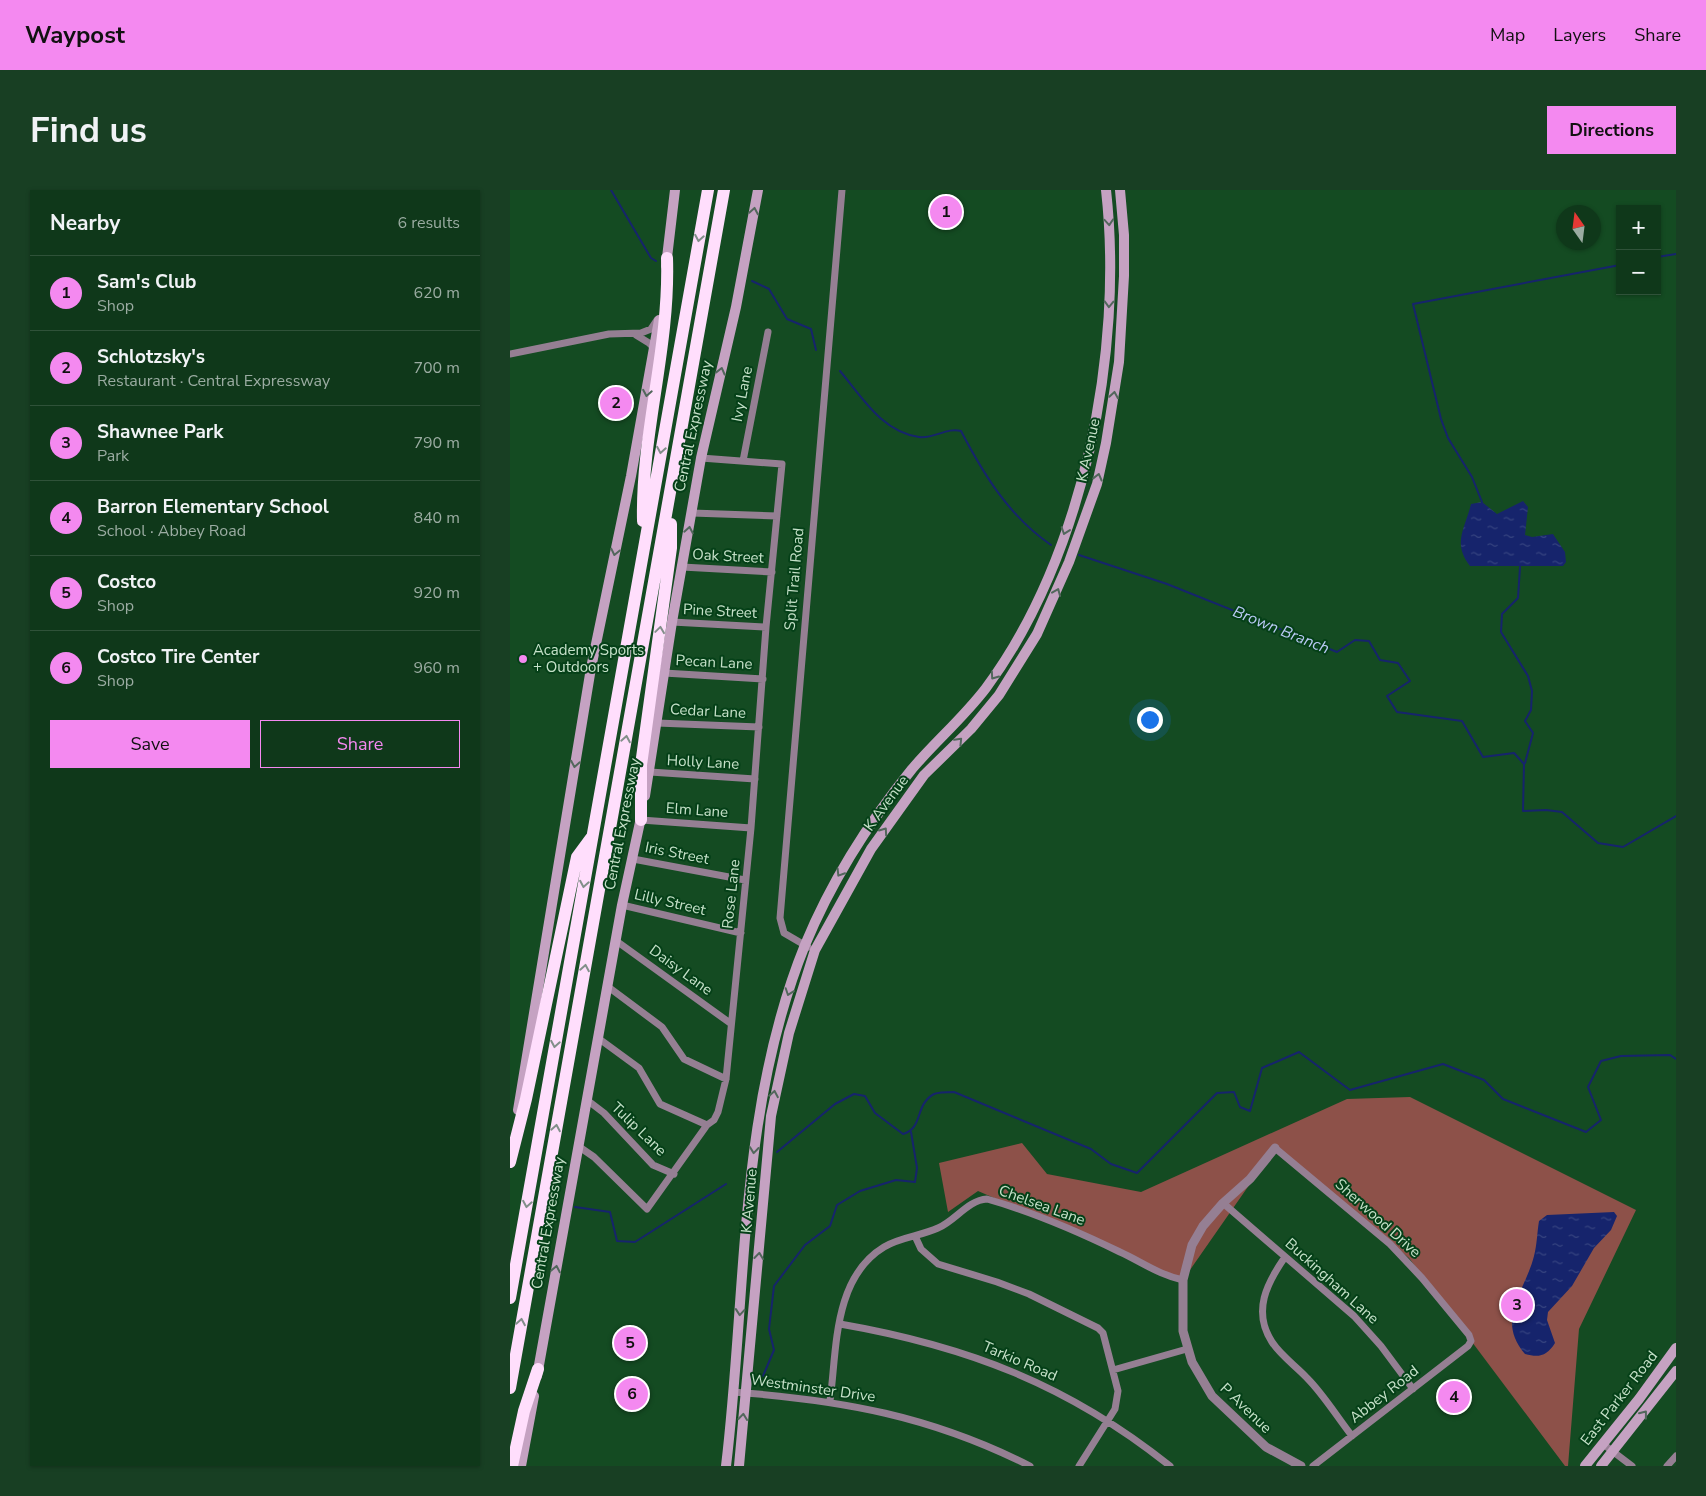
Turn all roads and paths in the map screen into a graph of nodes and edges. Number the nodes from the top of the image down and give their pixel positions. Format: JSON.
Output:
{"nodes":[{"id":1,"x":675,"y":190,"type":"edge"},
{"id":2,"x":708,"y":190,"type":"edge"},
{"id":3,"x":724,"y":190,"type":"edge"},
{"id":4,"x":758,"y":190,"type":"edge"},
{"id":5,"x":842,"y":190,"type":"edge"},
{"id":6,"x":1106,"y":190,"type":"edge"},
{"id":7,"x":1120,"y":190,"type":"edge"},
{"id":8,"x":667,"y":258,"type":"junction"},
{"id":9,"x":659,"y":316,"type":"junction"},
{"id":10,"x":768,"y":332,"type":"dead end"},
{"id":11,"x":1107,"y":332,"type":"junction"},
{"id":12,"x":1122,"y":333,"type":"junction"},
{"id":13,"x":633,"y":334,"type":"junction"},
{"id":14,"x":655,"y":349,"type":"junction"},
{"id":15,"x":510,"y":354,"type":"edge"},
{"id":16,"x":1095,"y":424,"type":"junction"},
{"id":17,"x":1109,"y":427,"type":"junction"},
{"id":18,"x":701,"y":458,"type":"junction"},
{"id":19,"x":743,"y":461,"type":"junction"},
{"id":20,"x":670,"y":497,"type":"junction"},
{"id":21,"x":1076,"y":498,"type":"junction"},
{"id":22,"x":1091,"y":502,"type":"junction"},
{"id":23,"x":692,"y":513,"type":"junction"},
{"id":24,"x":777,"y":516,"type":"junction"},
{"id":25,"x":644,"y":547,"type":"junction"},
{"id":26,"x":682,"y":567,"type":"junction"},
{"id":27,"x":772,"y":572,"type":"junction"},
{"id":28,"x":1034,"y":609,"type":"junction"},
{"id":29,"x":1046,"y":615,"type":"junction"},
{"id":30,"x":672,"y":622,"type":"junction"},
{"id":31,"x":766,"y":627,"type":"junction"},
{"id":32,"x":664,"y":673,"type":"junction"},
{"id":33,"x":763,"y":679,"type":"junction"},
{"id":34,"x":657,"y":723,"type":"junction"},
{"id":35,"x":759,"y":728,"type":"junction"},
{"id":36,"x":914,"y":767,"type":"junction"},
{"id":37,"x":650,"y":772,"type":"junction"},
{"id":38,"x":924,"y":775,"type":"junction"},
{"id":39,"x":755,"y":778,"type":"junction"},
{"id":40,"x":641,"y":820,"type":"junction"},
{"id":41,"x":752,"y":828,"type":"junction"},
{"id":42,"x":592,"y":836,"type":"junction"},
{"id":43,"x":853,"y":852,"type":"junction"},
{"id":44,"x":632,"y":859,"type":"junction"},
{"id":45,"x":865,"y":859,"type":"junction"},
{"id":46,"x":745,"y":880,"type":"junction"},
{"id":47,"x":622,"y":905,"type":"junction"},
{"id":48,"x":741,"y":933,"type":"junction"},
{"id":49,"x":615,"y":940,"type":"junction"},
{"id":50,"x":804,"y":946,"type":"junction"},
{"id":51,"x":816,"y":950,"type":"junction"},
{"id":52,"x":607,"y":986,"type":"junction"},
{"id":53,"x":730,"y":1023,"type":"junction"},
{"id":54,"x":598,"y":1038,"type":"junction"},
{"id":55,"x":726,"y":1079,"type":"junction"},
{"id":56,"x":587,"y":1100,"type":"junction"},
{"id":57,"x":707,"y":1126,"type":"junction"},
{"id":58,"x":578,"y":1146,"type":"junction"},
{"id":59,"x":1275,"y":1148,"type":"joint"},
{"id":60,"x":510,"y":1153,"type":"edge"},
{"id":61,"x":510,"y":1162,"type":"edge"},
{"id":62,"x":674,"y":1174,"type":"junction"},
{"id":63,"x":749,"y":1198,"type":"junction"},
{"id":64,"x":764,"y":1199,"type":"junction"},
{"id":65,"x":1223,"y":1203,"type":"junction"},
{"id":66,"x":915,"y":1236,"type":"junction"},
{"id":67,"x":1286,"y":1257,"type":"junction"},
{"id":68,"x":1183,"y":1280,"type":"junction"},
{"id":69,"x":510,"y":1298,"type":"edge"},
{"id":70,"x":840,"y":1324,"type":"junction"},
{"id":71,"x":1471,"y":1341,"type":"joint"},
{"id":72,"x":1676,"y":1348,"type":"edge"},
{"id":73,"x":1187,"y":1349,"type":"junction"},
{"id":74,"x":538,"y":1369,"type":"junction"},
{"id":75,"x":1112,"y":1370,"type":"junction"},
{"id":76,"x":1676,"y":1371,"type":"edge"},
{"id":77,"x":510,"y":1388,"type":"edge"},
{"id":78,"x":1413,"y":1389,"type":"junction"},
{"id":79,"x":733,"y":1392,"type":"junction"},
{"id":80,"x":746,"y":1393,"type":"junction"},
{"id":81,"x":830,"y":1401,"type":"junction"},
{"id":82,"x":1108,"y":1420,"type":"junction"},
{"id":83,"x":1352,"y":1436,"type":"junction"},
{"id":84,"x":1603,"y":1444,"type":"junction"},
{"id":85,"x":1614,"y":1452,"type":"junction"},
{"id":86,"x":1676,"y":1456,"type":"edge"},
{"id":87,"x":512,"y":1466,"type":"edge"},
{"id":88,"x":522,"y":1466,"type":"edge"},
{"id":89,"x":726,"y":1466,"type":"edge"},
{"id":90,"x":738,"y":1466,"type":"edge"},
{"id":91,"x":1030,"y":1466,"type":"edge"},
{"id":92,"x":1079,"y":1466,"type":"edge"},
{"id":93,"x":1170,"y":1466,"type":"edge"},
{"id":94,"x":1301,"y":1466,"type":"edge"},
{"id":95,"x":1313,"y":1466,"type":"edge"},
{"id":96,"x":1585,"y":1466,"type":"edge"},
{"id":97,"x":1601,"y":1466,"type":"edge"},
{"id":98,"x":1632,"y":1466,"type":"edge"},
{"id":99,"x":1667,"y":1466,"type":"edge"}],
"edges":[{"from":1,"to":8,"type":"main road"},
{"from":2,"to":25,"type":"highway","name":"Central Expressway","one_way":true},
{"from":3,"to":20,"type":"highway","name":"Central Expressway"},
{"from":18,"to":4,"type":"main road","name":"Central Expressway","one_way":true},
{"from":5,"to":50,"type":"street","name":"Split Trail Road"},
{"from":6,"to":11,"type":"main road","name":"K Avenue","one_way":true},
{"from":7,"to":12,"type":"main road","name":"K Avenue"},
{"from":8,"to":9,"type":"main road"},
{"from":8,"to":25,"type":"highway"},
{"from":9,"to":13,"type":"street"},
{"from":9,"to":14,"type":"main road"},
{"from":10,"to":19,"type":"street","name":"Ivy Lane"},
{"from":11,"to":12,"type":"main road"},
{"from":11,"to":16,"type":"main road","name":"K Avenue"},
{"from":17,"to":12,"type":"main road","name":"K Avenue","one_way":true},
{"from":13,"to":14,"type":"street"},
{"from":13,"to":15,"type":"street"},
{"from":14,"to":60,"type":"main road","one_way":true},
{"from":16,"to":17,"type":"main road"},
{"from":16,"to":21,"type":"main road","name":"K Avenue"},
{"from":22,"to":17,"type":"main road","name":"K Avenue","one_way":true},
{"from":18,"to":19,"type":"street"},
{"from":18,"to":23,"type":"main road","name":"Central Expressway"},
{"from":19,"to":24,"type":"street","name":"Rose Lane"},
{"from":40,"to":20,"type":"highway","one_way":true},
{"from":77,"to":20,"type":"highway","name":"Central Expressway","one_way":true},
{"from":21,"to":22,"type":"main road"},
{"from":21,"to":28,"type":"main road","name":"K Avenue","one_way":true},
{"from":29,"to":22,"type":"main road","name":"K Avenue","one_way":true},
{"from":23,"to":24,"type":"street"},
{"from":26,"to":23,"type":"main road","name":"Central Expressway","one_way":true},
{"from":24,"to":27,"type":"street","name":"Rose Lane"},
{"from":25,"to":42,"type":"highway","name":"Central Expressway"},
{"from":26,"to":27,"type":"street","name":"Oak Street"},
{"from":26,"to":30,"type":"main road","name":"Central Expressway"},
{"from":27,"to":31,"type":"street","name":"Rose Lane"},
{"from":28,"to":29,"type":"main road"},
{"from":28,"to":36,"type":"main road","name":"K Avenue","one_way":true},
{"from":38,"to":29,"type":"main road","name":"K Avenue","one_way":true},
{"from":30,"to":31,"type":"street","name":"Pine Street"},
{"from":30,"to":32,"type":"main road","name":"Central Expressway"},
{"from":31,"to":33,"type":"street","name":"Rose Lane"},
{"from":32,"to":33,"type":"street","name":"Pecan Lane"},
{"from":32,"to":34,"type":"main road","name":"Central Expressway"},
{"from":33,"to":35,"type":"street","name":"Rose Lane"},
{"from":34,"to":35,"type":"street","name":"Cedar Lane"},
{"from":34,"to":37,"type":"main road","name":"Central Expressway"},
{"from":35,"to":39,"type":"street","name":"Rose Lane"},
{"from":36,"to":38,"type":"main road"},
{"from":36,"to":43,"type":"main road","name":"K Avenue"},
{"from":37,"to":39,"type":"street","name":"Holly Lane"},
{"from":37,"to":40,"type":"main road","name":"Central Expressway"},
{"from":45,"to":38,"type":"main road","name":"K Avenue","one_way":true},
{"from":39,"to":41,"type":"street","name":"Rose Lane"},
{"from":40,"to":41,"type":"street","name":"Elm Lane"},
{"from":40,"to":44,"type":"main road","name":"Central Expressway"},
{"from":41,"to":46,"type":"street","name":"Rose Lane"},
{"from":42,"to":61,"type":"highway"},
{"from":42,"to":69,"type":"highway","name":"Central Expressway","one_way":true},
{"from":43,"to":45,"type":"main road"},
{"from":43,"to":50,"type":"main road","name":"K Avenue","one_way":true},
{"from":44,"to":46,"type":"street","name":"Iris Street"},
{"from":44,"to":47,"type":"main road","name":"Central Expressway"},
{"from":45,"to":51,"type":"main road","name":"K Avenue"},
{"from":46,"to":48,"type":"street","name":"Rose Lane"},
{"from":47,"to":48,"type":"street","name":"Lilly Street"},
{"from":47,"to":49,"type":"main road","name":"Central Expressway"},
{"from":48,"to":53,"type":"street","name":"Rose Lane"},
{"from":49,"to":52,"type":"main road","name":"Central Expressway"},
{"from":49,"to":53,"type":"street","name":"Daisy Lane"},
{"from":50,"to":51,"type":"street","name":"Split Trail Road"},
{"from":50,"to":63,"type":"main road","name":"K Avenue","one_way":true},
{"from":64,"to":51,"type":"main road","name":"K Avenue","one_way":true},
{"from":52,"to":54,"type":"main road","name":"Central Expressway"},
{"from":52,"to":55,"type":"street"},
{"from":53,"to":55,"type":"street","name":"Rose Lane"},
{"from":54,"to":56,"type":"main road","name":"Central Expressway"},
{"from":54,"to":57,"type":"street"},
{"from":55,"to":57,"type":"street","name":"Rose Lane"},
{"from":56,"to":58,"type":"main road","name":"Central Expressway"},
{"from":56,"to":62,"type":"street","name":"Tulip Lane"},
{"from":57,"to":62,"type":"street","name":"Rose Lane"},
{"from":58,"to":62,"type":"street","name":"Rose Lane"},
{"from":74,"to":58,"type":"main road","name":"Central Expressway","one_way":true},
{"from":59,"to":65,"type":"street","name":"P Avenue"},
{"from":59,"to":71,"type":"street","name":"Sherwood Drive"},
{"from":63,"to":64,"type":"main road"},
{"from":63,"to":79,"type":"main road","name":"K Avenue","one_way":true},
{"from":80,"to":64,"type":"main road","name":"K Avenue","one_way":true},
{"from":65,"to":67,"type":"street","name":"Buckingham Lane"},
{"from":65,"to":68,"type":"street","name":"P Avenue"},
{"from":66,"to":68,"type":"street","name":"Chelsea Lane"},
{"from":66,"to":70,"type":"street","name":"Chelsea Lane"},
{"from":66,"to":75,"type":"street"},
{"from":67,"to":78,"type":"street","name":"Buckingham Lane"},
{"from":67,"to":83,"type":"street"},
{"from":68,"to":73,"type":"street","name":"P Avenue"},
{"from":70,"to":81,"type":"street","name":"Chelsea Lane"},
{"from":70,"to":82,"type":"street","name":"Tarkio Road"},
{"from":71,"to":78,"type":"street","name":"Abbey Road"},
{"from":72,"to":84,"type":"main road","name":"East Parker Road"},
{"from":73,"to":75,"type":"street"},
{"from":73,"to":94,"type":"street","name":"P Avenue"},
{"from":74,"to":87,"type":"highway"},
{"from":74,"to":88,"type":"main road","name":"Central Expressway"},
{"from":75,"to":82,"type":"street"},
{"from":85,"to":76,"type":"main road","name":"East Parker Road","one_way":true},
{"from":78,"to":83,"type":"street","name":"Abbey Road"},
{"from":79,"to":80,"type":"street","name":"Westminster Drive"},
{"from":79,"to":89,"type":"main road","name":"K Avenue"},
{"from":80,"to":81,"type":"street","name":"Westminster Drive"},
{"from":90,"to":80,"type":"main road","name":"K Avenue","one_way":true},
{"from":81,"to":91,"type":"street","name":"Westminster Drive"},
{"from":82,"to":92,"type":"street"},
{"from":82,"to":93,"type":"street","name":"Tarkio Road"},
{"from":83,"to":95,"type":"street","name":"Abbey Road"},
{"from":84,"to":85,"type":"street"},
{"from":84,"to":96,"type":"main road","name":"East Parker Road"},
{"from":85,"to":97,"type":"main road","name":"East Parker Road"},
{"from":85,"to":98,"type":"street"},
{"from":86,"to":99,"type":"street"}]}
